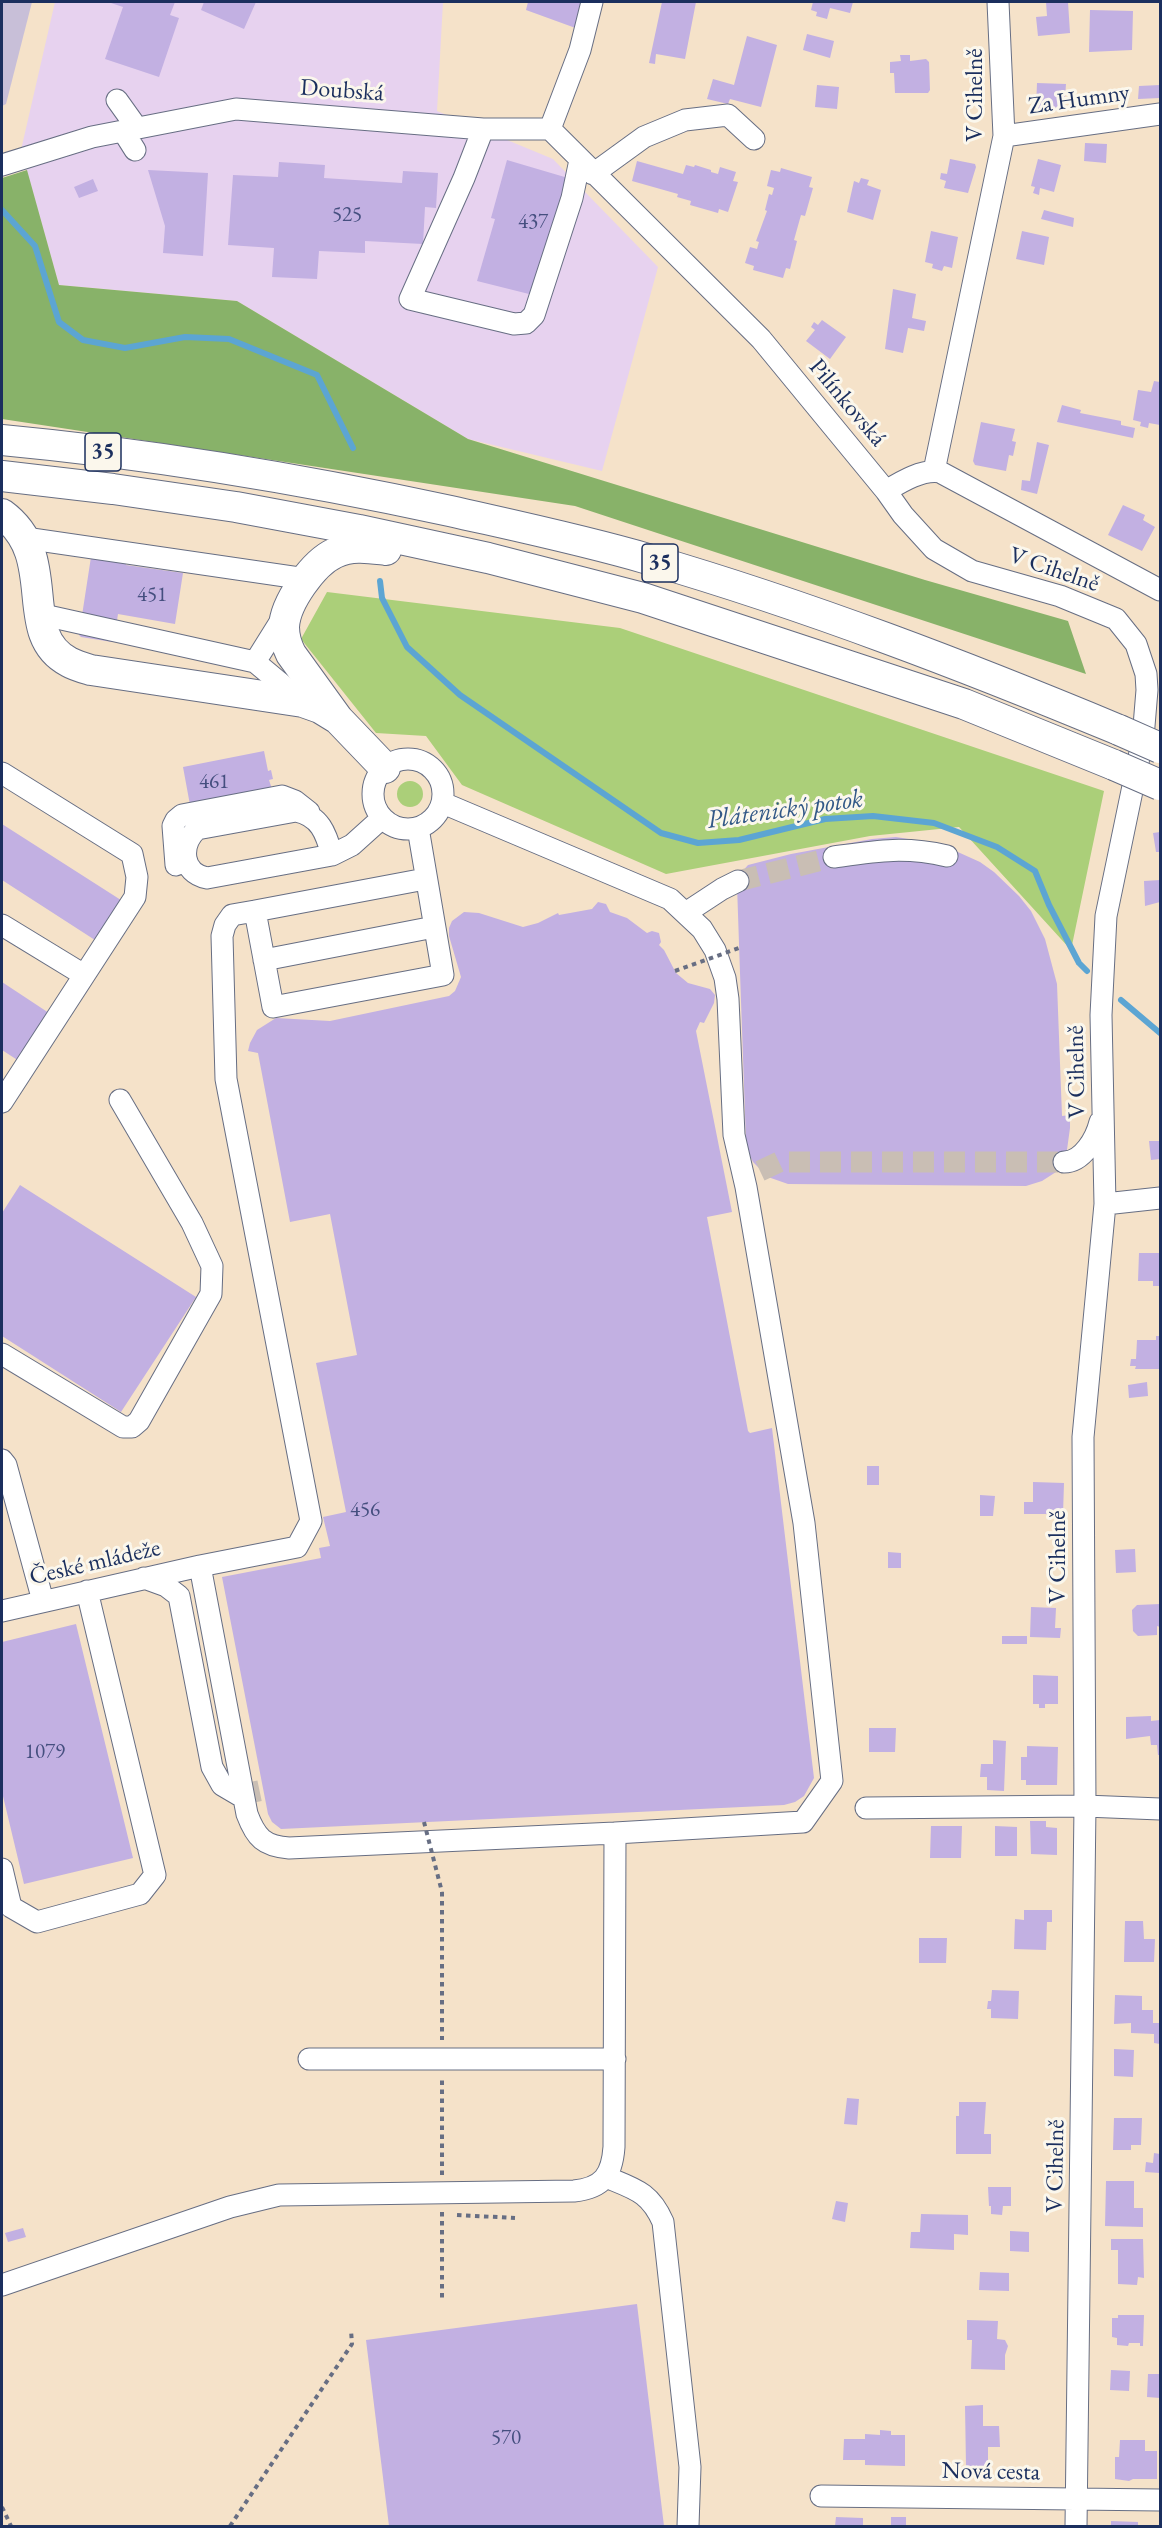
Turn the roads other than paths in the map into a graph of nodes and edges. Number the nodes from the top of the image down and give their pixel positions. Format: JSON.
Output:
{"nodes":[{"id":1,"x":592,"y":2,"type":"edge"},
{"id":2,"x":998,"y":2,"type":"edge"},
{"id":3,"x":117,"y":100,"type":"dead end"},
{"id":4,"x":1161,"y":114,"type":"edge"},
{"id":5,"x":130,"y":129,"type":"junction"},
{"id":6,"x":483,"y":129,"type":"junction"},
{"id":7,"x":550,"y":129,"type":"junction"},
{"id":8,"x":1004,"y":136,"type":"junction"},
{"id":9,"x":754,"y":139,"type":"dead end"},
{"id":10,"x":135,"y":150,"type":"dead end"},
{"id":11,"x":2,"y":165,"type":"edge"},
{"id":12,"x":586,"y":167,"type":"junction"},
{"id":13,"x":2,"y":440,"type":"edge"},
{"id":14,"x":934,"y":471,"type":"junction"},
{"id":15,"x":2,"y":476,"type":"edge"},
{"id":16,"x":886,"y":491,"type":"junction"},
{"id":17,"x":2,"y":514,"type":"edge"},
{"id":18,"x":25,"y":538,"type":"junction"},
{"id":19,"x":488,"y":558,"type":"junction"},
{"id":20,"x":306,"y":579,"type":"junction"},
{"id":21,"x":1161,"y":590,"type":"edge"},
{"id":22,"x":288,"y":610,"type":"junction"},
{"id":23,"x":39,"y":614,"type":"junction"},
{"id":24,"x":255,"y":662,"type":"junction"},
{"id":25,"x":303,"y":702,"type":"junction"},
{"id":26,"x":338,"y":719,"type":"junction"},
{"id":27,"x":1161,"y":748,"type":"edge"},
{"id":28,"x":385,"y":768,"type":"junction"},
{"id":29,"x":2,"y":773,"type":"edge"},
{"id":30,"x":1160,"y":785,"type":"edge"},
{"id":31,"x":443,"y":803,"type":"junction"},
{"id":32,"x":382,"y":818,"type":"junction"},
{"id":33,"x":418,"y":828,"type":"junction"},
{"id":34,"x":332,"y":855,"type":"junction"},
{"id":35,"x":947,"y":856,"type":"dead end"},
{"id":36,"x":834,"y":857,"type":"tunnel mouth"},
{"id":37,"x":425,"y":879,"type":"junction"},
{"id":38,"x":738,"y":881,"type":"tunnel mouth"},
{"id":39,"x":255,"y":911,"type":"junction"},
{"id":40,"x":687,"y":912,"type":"junction"},
{"id":41,"x":2,"y":925,"type":"edge"},
{"id":42,"x":434,"y":927,"type":"junction"},
{"id":43,"x":264,"y":960,"type":"junction"},
{"id":44,"x":84,"y":975,"type":"junction"},
{"id":45,"x":120,"y":1100,"type":"dead end"},
{"id":46,"x":2,"y":1102,"type":"edge"},
{"id":47,"x":1103,"y":1113,"type":"junction"},
{"id":48,"x":1064,"y":1162,"type":"tunnel mouth"},
{"id":49,"x":1161,"y":1198,"type":"edge"},
{"id":50,"x":1105,"y":1204,"type":"junction"},
{"id":51,"x":2,"y":1354,"type":"edge"},
{"id":52,"x":2,"y":1460,"type":"edge"},
{"id":53,"x":7,"y":1491,"type":"edge"},
{"id":54,"x":200,"y":1566,"type":"junction"},
{"id":55,"x":144,"y":1578,"type":"junction"},
{"id":56,"x":87,"y":1591,"type":"junction"},
{"id":57,"x":43,"y":1601,"type":"junction"},
{"id":58,"x":2,"y":1611,"type":"edge"},
{"id":59,"x":239,"y":1795,"type":"dead end"},
{"id":60,"x":1085,"y":1806,"type":"junction"},
{"id":61,"x":866,"y":1808,"type":"dead end"},
{"id":62,"x":1161,"y":1809,"type":"edge"},
{"id":63,"x":615,"y":1833,"type":"junction"},
{"id":64,"x":2,"y":1869,"type":"edge"},
{"id":65,"x":309,"y":2059,"type":"dead end"},
{"id":66,"x":615,"y":2059,"type":"junction"},
{"id":67,"x":606,"y":2177,"type":"junction"},
{"id":68,"x":2,"y":2285,"type":"edge"},
{"id":69,"x":820,"y":2496,"type":"dead end"},
{"id":70,"x":1078,"y":2499,"type":"junction"},
{"id":71,"x":1161,"y":2500,"type":"edge"},
{"id":72,"x":688,"y":2526,"type":"edge"},
{"id":73,"x":1076,"y":2526,"type":"edge"}],
"edges":[{"from":1,"to":7,"type":"street"},
{"from":2,"to":8,"type":"street","name":"V Cihelně"},
{"from":3,"to":5,"type":"street"},
{"from":4,"to":8,"type":"street","name":"Za Humny"},
{"from":5,"to":6,"type":"street","name":"Doubská"},
{"from":5,"to":10,"type":"street"},
{"from":5,"to":11,"type":"street","name":"Doubská"},
{"from":6,"to":7,"type":"street","name":"Doubská"},
{"from":6,"to":12,"type":"street"},
{"from":7,"to":12,"type":"street","name":"Pilínkovská"},
{"from":8,"to":14,"type":"street","name":"V Cihelně"},
{"from":9,"to":12,"type":"street"},
{"from":12,"to":16,"type":"street","name":"Pilínkovská"},
{"from":13,"to":27,"type":"highway","number":"35","bridge":true},
{"from":14,"to":16,"type":"street"},
{"from":14,"to":21,"type":"street"},
{"from":15,"to":19,"type":"highway","number":"35"},
{"from":16,"to":47,"type":"street","name":"V Cihelně"},
{"from":17,"to":18,"type":"highway"},
{"from":18,"to":20,"type":"street"},
{"from":18,"to":23,"type":"highway"},
{"from":19,"to":20,"type":"highway"},
{"from":19,"to":30,"type":"highway","number":"35","bridge":true},
{"from":20,"to":22,"type":"highway"},
{"from":22,"to":24,"type":"street"},
{"from":22,"to":26,"type":"highway"},
{"from":23,"to":24,"type":"street"},
{"from":23,"to":25,"type":"highway"},
{"from":24,"to":25,"type":"street"},
{"from":25,"to":26,"type":"highway"},
{"from":26,"to":28,"type":"highway"},
{"from":28,"to":31,"type":"street"},
{"from":28,"to":32,"type":"street"},
{"from":29,"to":44,"type":"street"},
{"from":31,"to":33,"type":"street"},
{"from":31,"to":40,"type":"street"},
{"from":32,"to":33,"type":"street"},
{"from":32,"to":34,"type":"street"},
{"from":33,"to":37,"type":"street"},
{"from":34,"to":34,"type":"street"},
{"from":35,"to":36,"type":"street"},
{"from":37,"to":39,"type":"street"},
{"from":37,"to":42,"type":"street"},
{"from":38,"to":40,"type":"street"},
{"from":39,"to":43,"type":"street"},
{"from":39,"to":54,"type":"street","name":"České mládeže"},
{"from":40,"to":63,"type":"street"},
{"from":41,"to":44,"type":"street"},
{"from":42,"to":43,"type":"street"},
{"from":42,"to":43,"type":"street"},
{"from":44,"to":46,"type":"street"},
{"from":45,"to":51,"type":"street"},
{"from":47,"to":48,"type":"street"},
{"from":47,"to":50,"type":"street","name":"V Cihelně"},
{"from":49,"to":50,"type":"street"},
{"from":50,"to":60,"type":"street","name":"V Cihelně"},
{"from":52,"to":53,"type":"street"},
{"from":53,"to":57,"type":"street"},
{"from":54,"to":55,"type":"street","name":"České mládeže"},
{"from":54,"to":63,"type":"street"},
{"from":55,"to":56,"type":"street","name":"České mládeže"},
{"from":55,"to":59,"type":"street"},
{"from":56,"to":57,"type":"street","name":"České mládeže"},
{"from":56,"to":64,"type":"street"},
{"from":57,"to":58,"type":"street","name":"České mládeže"},
{"from":60,"to":61,"type":"street"},
{"from":60,"to":62,"type":"street"},
{"from":60,"to":70,"type":"street","name":"V Cihelně"},
{"from":63,"to":66,"type":"street"},
{"from":65,"to":66,"type":"street"},
{"from":66,"to":67,"type":"street"},
{"from":67,"to":68,"type":"street"},
{"from":67,"to":72,"type":"street"},
{"from":69,"to":70,"type":"street","name":"Nová cesta"},
{"from":70,"to":71,"type":"street","name":"Nová cesta"},
{"from":70,"to":73,"type":"street","name":"V Cihelně"}]}
